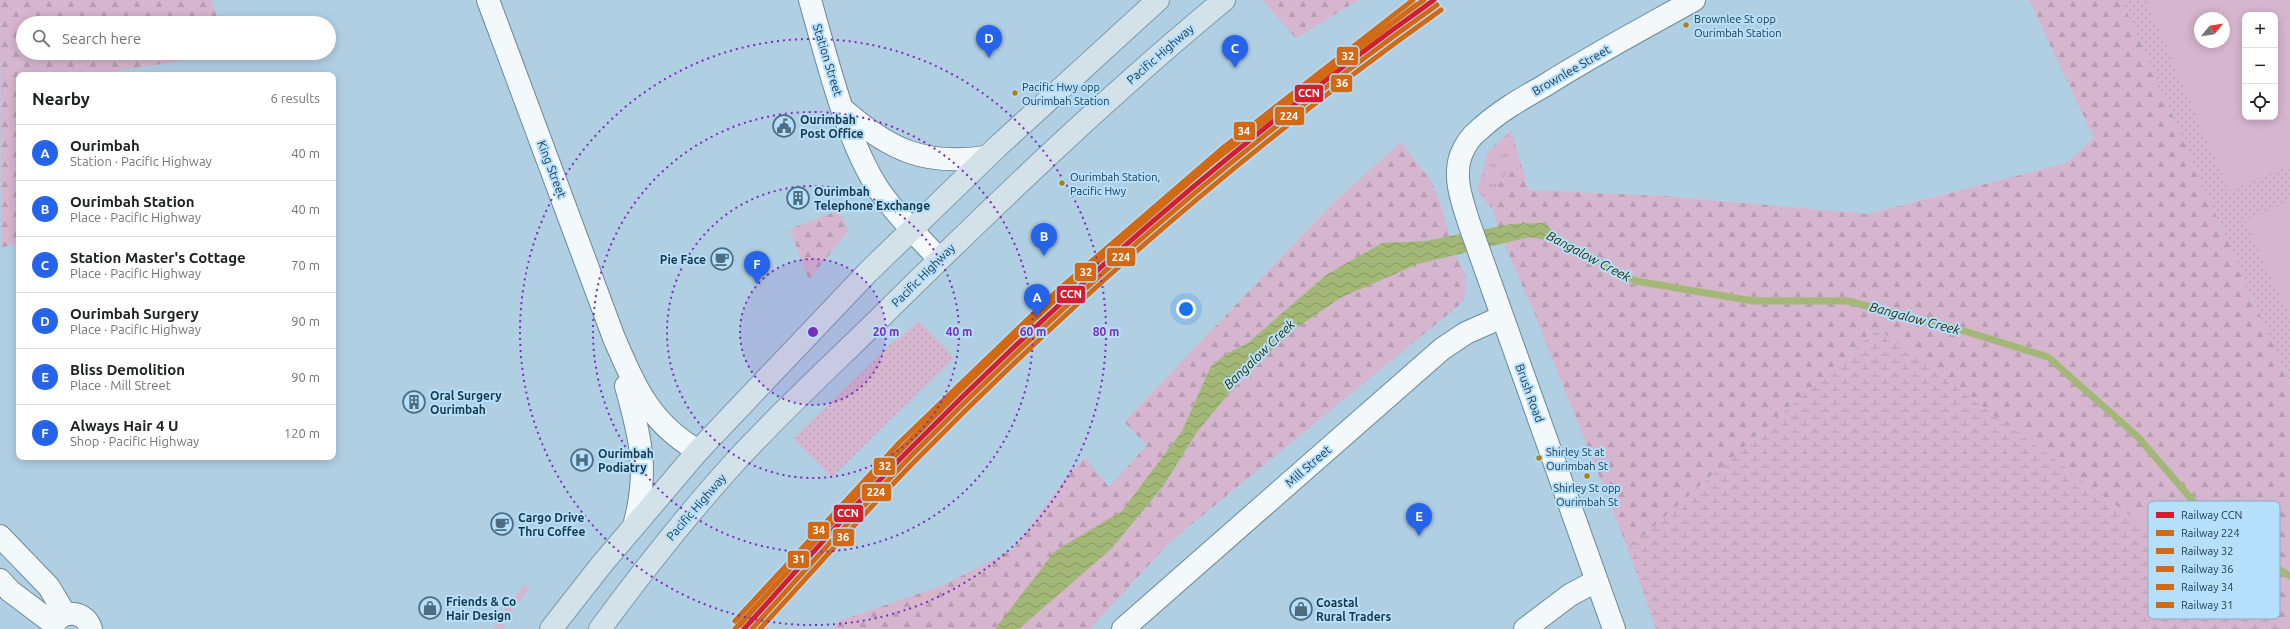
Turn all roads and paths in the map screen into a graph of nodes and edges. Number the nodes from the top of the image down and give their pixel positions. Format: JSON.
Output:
{"nodes":[{"id":1,"x":488,"y":0,"type":"edge"},
{"id":2,"x":810,"y":0,"type":"edge"},
{"id":3,"x":1158,"y":0,"type":"edge"},
{"id":4,"x":1224,"y":0,"type":"edge"},
{"id":5,"x":1694,"y":0,"type":"edge"},
{"id":6,"x":844,"y":110,"type":"junction"},
{"id":7,"x":1461,"y":155,"type":"joint"},
{"id":8,"x":986,"y":157,"type":"junction"},
{"id":9,"x":911,"y":229,"type":"junction"},
{"id":10,"x":939,"y":260,"type":"junction"},
{"id":11,"x":1502,"y":317,"type":"junction"},
{"id":12,"x":614,"y":338,"type":"junction"},
{"id":13,"x":698,"y":451,"type":"junction"},
{"id":14,"x":634,"y":526,"type":"junction"},
{"id":15,"x":0,"y":536,"type":"edge"},
{"id":16,"x":0,"y":580,"type":"edge"},
{"id":17,"x":1596,"y":581,"type":"junction"},
{"id":18,"x":57,"y":623,"type":"edge"},
{"id":19,"x":91,"y":629,"type":"edge"},
{"id":20,"x":551,"y":629,"type":"edge"},
{"id":21,"x":600,"y":629,"type":"edge"},
{"id":22,"x":1124,"y":629,"type":"edge"},
{"id":23,"x":1525,"y":629,"type":"edge"},
{"id":24,"x":1614,"y":629,"type":"edge"}],
"edges":[{"from":1,"to":12,"type":"street","name":"King Street"},
{"from":2,"to":6,"type":"street","name":"Station Street"},
{"from":3,"to":8,"type":"main road"},
{"from":4,"to":10,"type":"main road","name":"Pacific Highway"},
{"from":5,"to":7,"type":"street","name":"Brownlee Street"},
{"from":6,"to":8,"type":"street"},
{"from":6,"to":9,"type":"street","name":"Station Street"},
{"from":7,"to":11,"type":"street","name":"Brush Road"},
{"from":8,"to":9,"type":"main road"},
{"from":9,"to":10,"type":"street","name":"Station Street"},
{"from":9,"to":13,"type":"main road"},
{"from":10,"to":21,"type":"main road","name":"Pacific Highway"},
{"from":11,"to":17,"type":"street","name":"Brush Road"},
{"from":11,"to":22,"type":"street","name":"Mill Street"},
{"from":12,"to":13,"type":"street","name":"King Street"},
{"from":12,"to":14,"type":"street","name":"King Street"},
{"from":13,"to":14,"type":"main road"},
{"from":14,"to":20,"type":"main road"},
{"from":15,"to":18,"type":"street"},
{"from":16,"to":18,"type":"street"},
{"from":17,"to":23,"type":"street"},
{"from":17,"to":24,"type":"street","name":"Brush Road"},
{"from":18,"to":19,"type":"street"}]}
